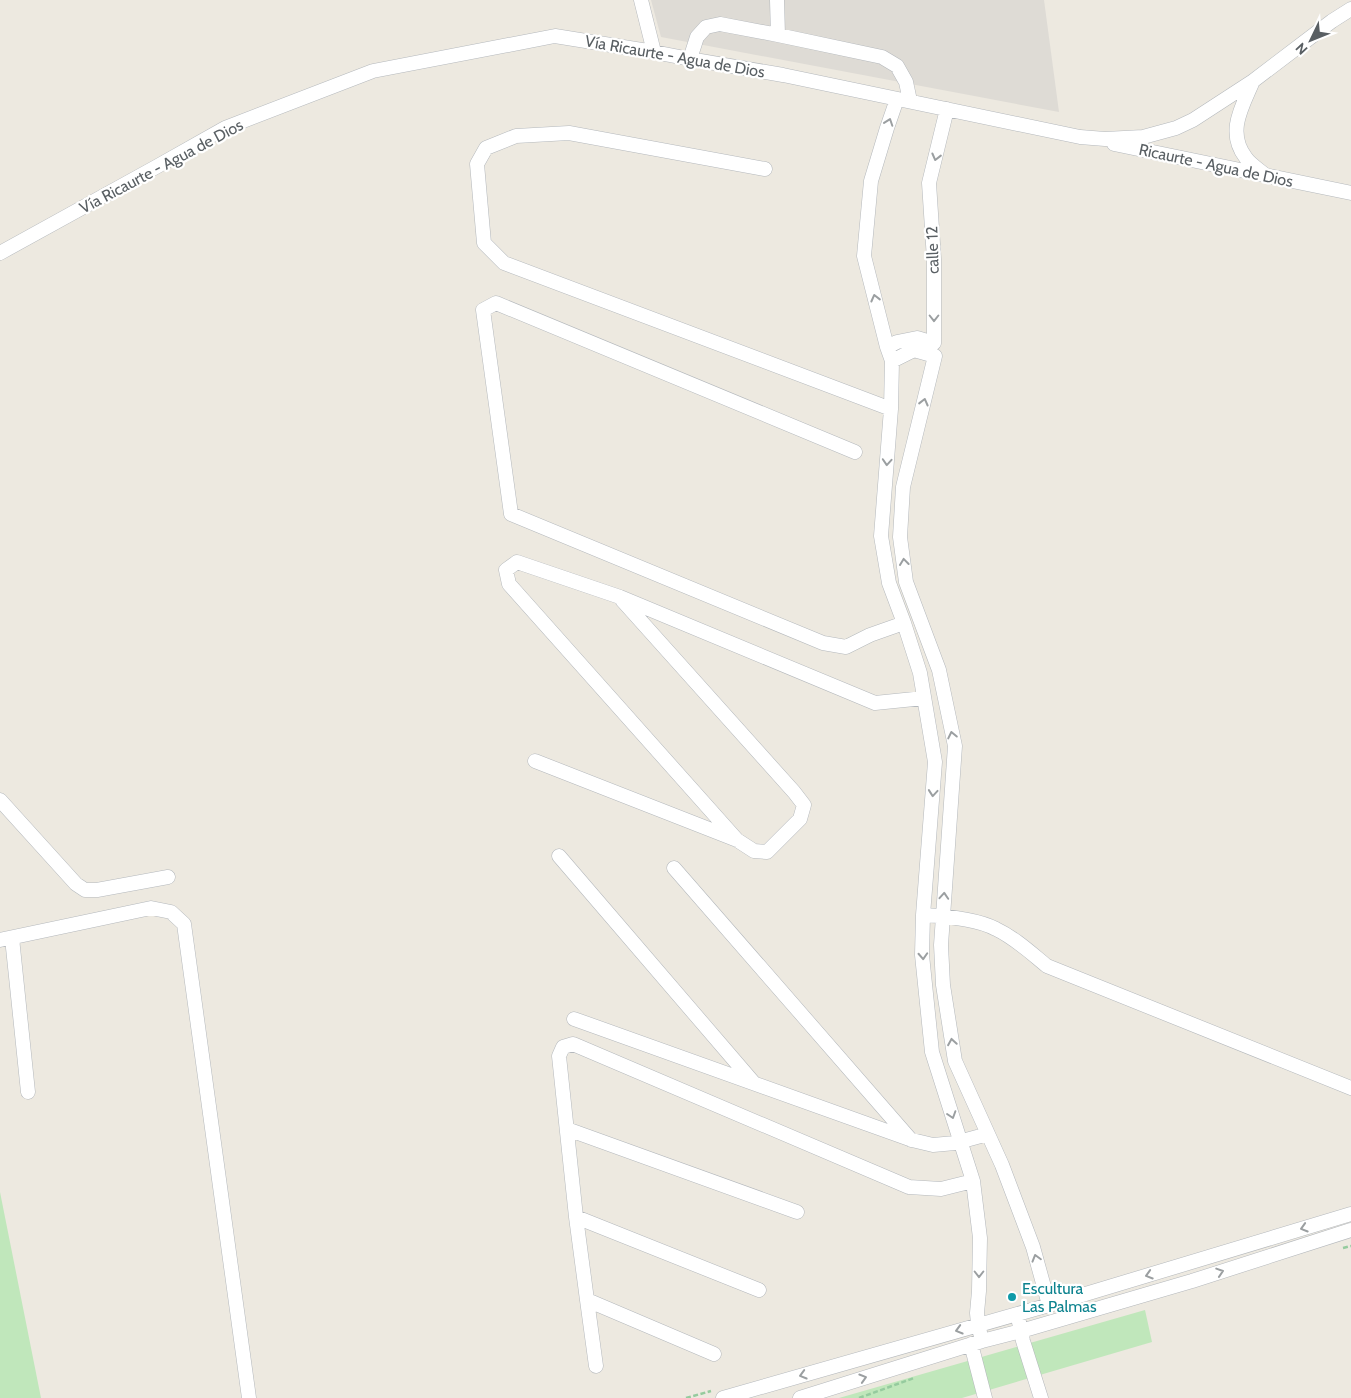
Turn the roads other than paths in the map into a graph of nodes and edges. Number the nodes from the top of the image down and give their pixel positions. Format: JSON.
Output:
{"nodes":[{"id":1,"x":641,"y":0,"type":"edge"},
{"id":2,"x":777,"y":0,"type":"edge"},
{"id":3,"x":1351,"y":9,"type":"edge"},
{"id":4,"x":778,"y":35,"type":"junction"},
{"id":5,"x":654,"y":52,"type":"junction"},
{"id":6,"x":690,"y":59,"type":"junction"},
{"id":7,"x":1253,"y":81,"type":"junction"},
{"id":8,"x":904,"y":100,"type":"junction"},
{"id":9,"x":947,"y":109,"type":"junction"},
{"id":10,"x":1080,"y":137,"type":"junction"},
{"id":11,"x":765,"y":169,"type":"dead end"},
{"id":12,"x":1266,"y":176,"type":"junction"},
{"id":13,"x":1351,"y":193,"type":"edge"},
{"id":14,"x":0,"y":253,"type":"edge"},
{"id":15,"x":887,"y":348,"type":"junction"},
{"id":16,"x":892,"y":361,"type":"junction"},
{"id":17,"x":891,"y":409,"type":"junction"},
{"id":18,"x":855,"y":452,"type":"dead end"},
{"id":19,"x":906,"y":582,"type":"junction"},
{"id":20,"x":889,"y":583,"type":"junction"},
{"id":21,"x":620,"y":597,"type":"junction"},
{"id":22,"x":904,"y":623,"type":"junction"},
{"id":23,"x":939,"y":670,"type":"junction"},
{"id":24,"x":920,"y":673,"type":"junction"},
{"id":25,"x":924,"y":698,"type":"junction"},
{"id":26,"x":535,"y":761,"type":"dead end"},
{"id":27,"x":0,"y":800,"type":"edge"},
{"id":28,"x":737,"y":840,"type":"junction"},
{"id":29,"x":559,"y":856,"type":"dead end"},
{"id":30,"x":674,"y":868,"type":"dead end"},
{"id":31,"x":168,"y":877,"type":"dead end"},
{"id":32,"x":923,"y":915,"type":"junction"},
{"id":33,"x":943,"y":916,"type":"junction"},
{"id":34,"x":6,"y":939,"type":"edge"},
{"id":35,"x":574,"y":1019,"type":"dead end"},
{"id":36,"x":753,"y":1083,"type":"junction"},
{"id":37,"x":1351,"y":1088,"type":"edge"},
{"id":38,"x":28,"y":1092,"type":"dead end"},
{"id":39,"x":567,"y":1129,"type":"junction"},
{"id":40,"x":988,"y":1134,"type":"junction"},
{"id":41,"x":912,"y":1140,"type":"junction"},
{"id":42,"x":961,"y":1141,"type":"junction"},
{"id":43,"x":973,"y":1181,"type":"junction"},
{"id":44,"x":797,"y":1212,"type":"dead end"},
{"id":45,"x":1351,"y":1214,"type":"edge"},
{"id":46,"x":576,"y":1217,"type":"junction"},
{"id":47,"x":1351,"y":1230,"type":"edge"},
{"id":48,"x":759,"y":1290,"type":"dead end"},
{"id":49,"x":588,"y":1300,"type":"junction"},
{"id":50,"x":1050,"y":1305,"type":"junction"},
{"id":51,"x":1017,"y":1314,"type":"junction"},
{"id":52,"x":978,"y":1324,"type":"junction"},
{"id":53,"x":1020,"y":1331,"type":"junction"},
{"id":54,"x":977,"y":1343,"type":"junction"},
{"id":55,"x":714,"y":1354,"type":"dead end"},
{"id":56,"x":596,"y":1366,"type":"dead end"},
{"id":57,"x":250,"y":1398,"type":"edge"},
{"id":58,"x":723,"y":1398,"type":"edge"},
{"id":59,"x":800,"y":1398,"type":"edge"},
{"id":60,"x":985,"y":1398,"type":"edge"},
{"id":61,"x":1041,"y":1398,"type":"edge"}],
"edges":[{"from":1,"to":5,"type":"street"},
{"from":2,"to":4,"type":"street"},
{"from":3,"to":7,"type":"street","name":"Vía Ricaurte - Agua de Dios"},
{"from":4,"to":6,"type":"street"},
{"from":4,"to":8,"type":"street"},
{"from":5,"to":6,"type":"street","name":"Vía Ricaurte - Agua de Dios"},
{"from":5,"to":14,"type":"street","name":"Vía Ricaurte - Agua de Dios"},
{"from":6,"to":8,"type":"street","name":"Vía Ricaurte - Agua de Dios"},
{"from":7,"to":10,"type":"street","name":"Vía Ricaurte - Agua de Dios"},
{"from":7,"to":12,"type":"street"},
{"from":8,"to":9,"type":"street","name":"Vía Ricaurte - Agua de Dios"},
{"from":15,"to":8,"type":"street","one_way":true},
{"from":9,"to":10,"type":"street","name":"Vía Ricaurte - Agua de Dios"},
{"from":9,"to":15,"type":"street","name":"calle 12","one_way":true},
{"from":10,"to":12,"type":"street","name":"Ricaurte - Agua de Dios"},
{"from":11,"to":17,"type":"street"},
{"from":12,"to":13,"type":"street","name":"Ricaurte - Agua de Dios"},
{"from":15,"to":16,"type":"street"},
{"from":16,"to":17,"type":"street"},
{"from":19,"to":16,"type":"street","one_way":true},
{"from":17,"to":20,"type":"street","one_way":true},
{"from":18,"to":22,"type":"street"},
{"from":19,"to":20,"type":"street"},
{"from":19,"to":23,"type":"street"},
{"from":20,"to":22,"type":"street"},
{"from":21,"to":25,"type":"street"},
{"from":21,"to":28,"type":"street"},
{"from":21,"to":28,"type":"street"},
{"from":22,"to":24,"type":"street"},
{"from":23,"to":24,"type":"street"},
{"from":33,"to":23,"type":"street","one_way":true},
{"from":24,"to":25,"type":"street"},
{"from":25,"to":32,"type":"street","one_way":true},
{"from":26,"to":28,"type":"street"},
{"from":27,"to":31,"type":"street"},
{"from":29,"to":36,"type":"street"},
{"from":30,"to":41,"type":"street"},
{"from":32,"to":33,"type":"street"},
{"from":32,"to":42,"type":"street","one_way":true},
{"from":33,"to":37,"type":"street"},
{"from":40,"to":33,"type":"street","one_way":true},
{"from":34,"to":38,"type":"street"},
{"from":34,"to":57,"type":"street"},
{"from":35,"to":36,"type":"street"},
{"from":36,"to":41,"type":"street"},
{"from":39,"to":43,"type":"street"},
{"from":39,"to":44,"type":"street"},
{"from":39,"to":46,"type":"street"},
{"from":40,"to":42,"type":"street"},
{"from":50,"to":40,"type":"street","one_way":true},
{"from":41,"to":42,"type":"street"},
{"from":42,"to":43,"type":"street"},
{"from":43,"to":52,"type":"street","one_way":true},
{"from":45,"to":50,"type":"street","one_way":true},
{"from":46,"to":48,"type":"street"},
{"from":46,"to":49,"type":"street"},
{"from":53,"to":47,"type":"street","one_way":true},
{"from":49,"to":55,"type":"street"},
{"from":49,"to":56,"type":"street"},
{"from":50,"to":51,"type":"street"},
{"from":51,"to":52,"type":"street"},
{"from":51,"to":53,"type":"street"},
{"from":52,"to":54,"type":"street"},
{"from":52,"to":58,"type":"street","one_way":true},
{"from":53,"to":54,"type":"street"},
{"from":53,"to":61,"type":"street"},
{"from":59,"to":54,"type":"street","one_way":true},
{"from":54,"to":60,"type":"street"}]}
